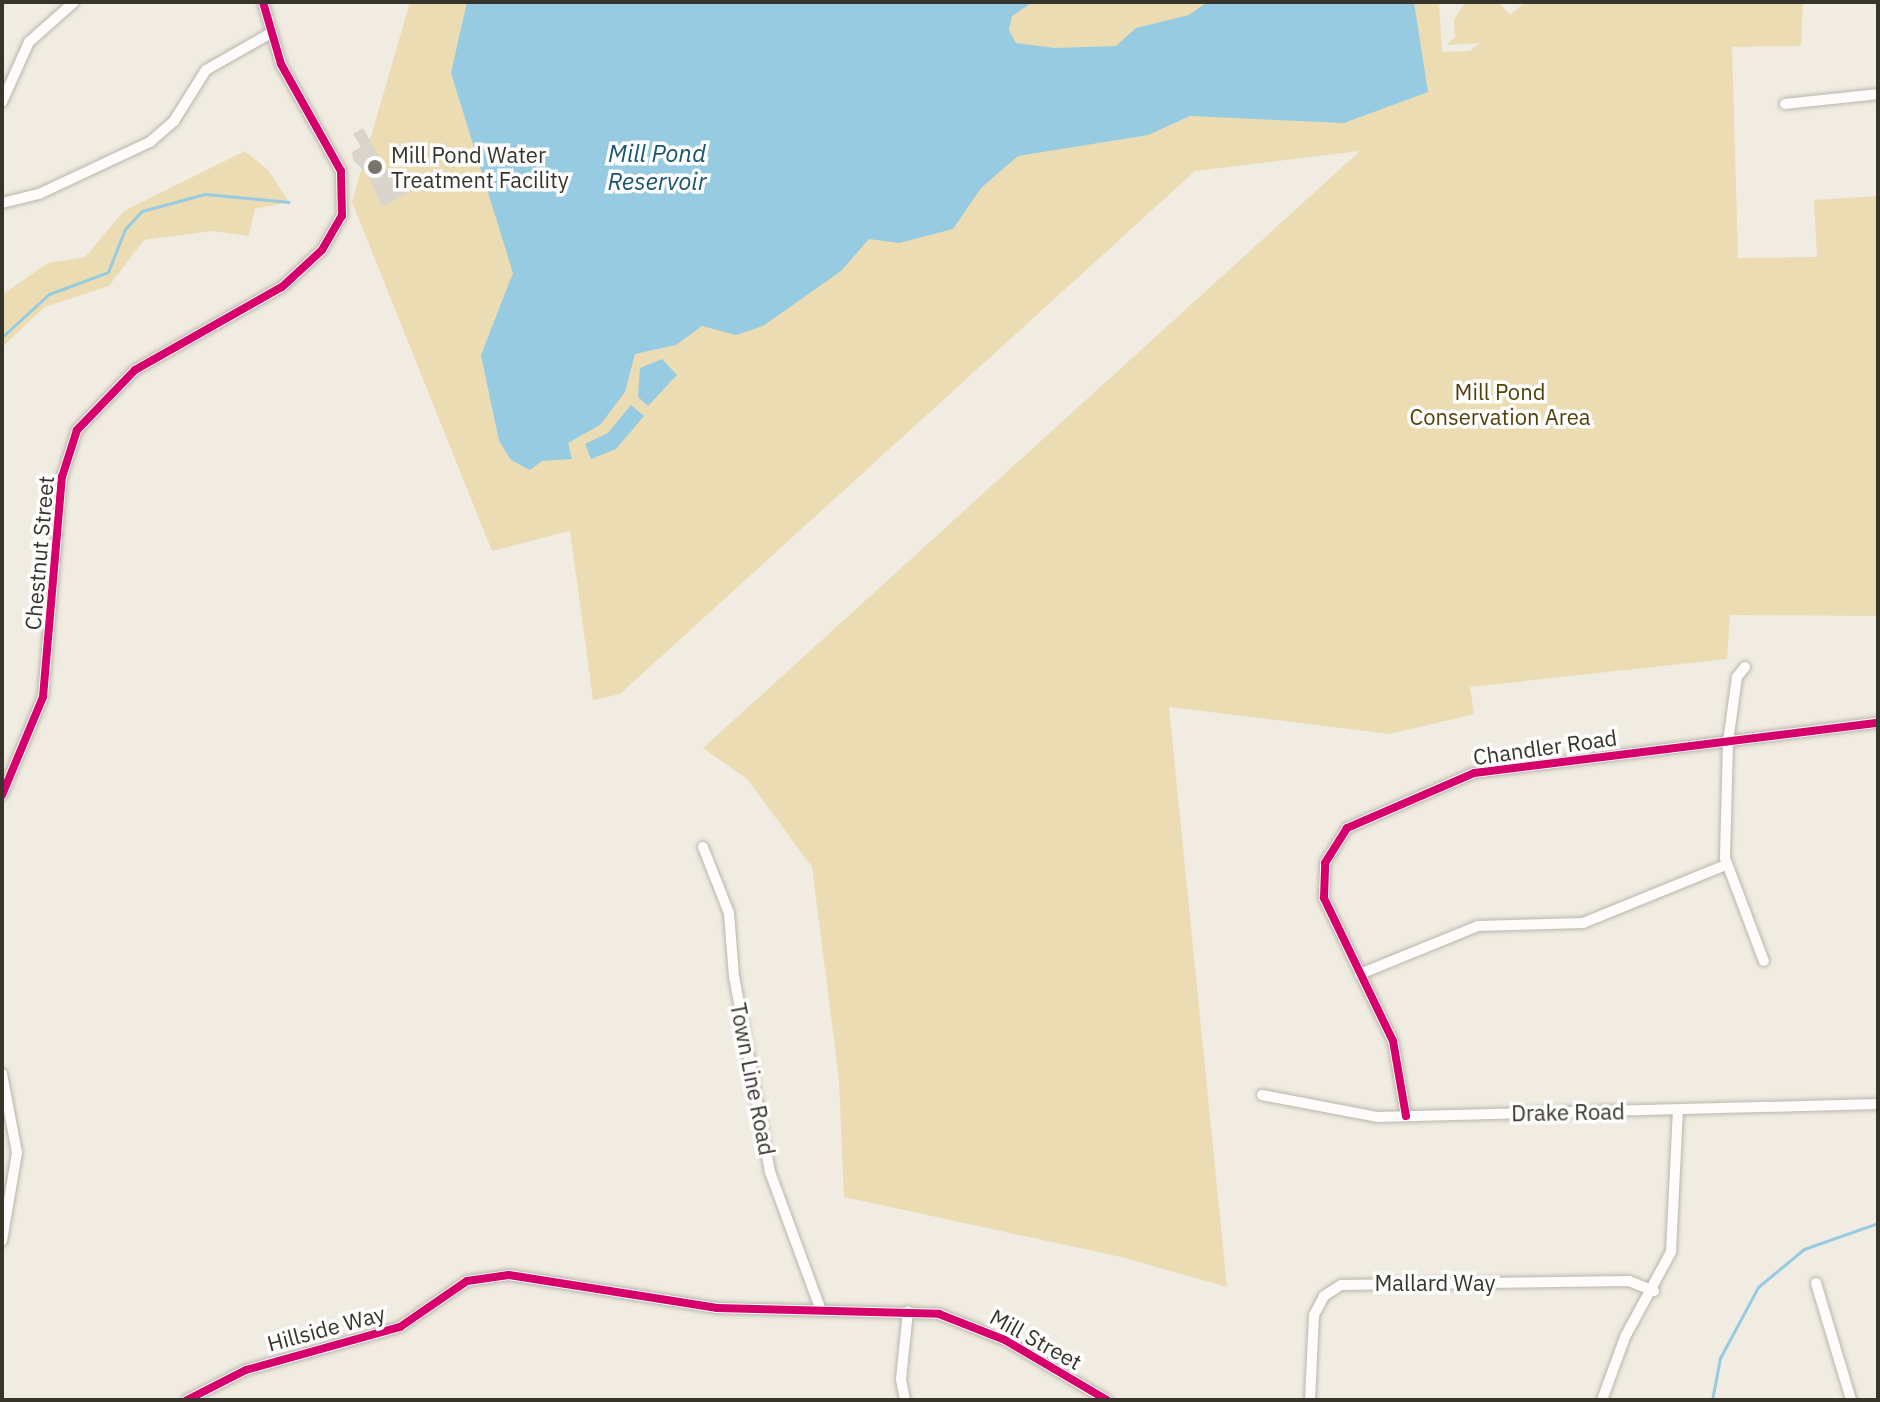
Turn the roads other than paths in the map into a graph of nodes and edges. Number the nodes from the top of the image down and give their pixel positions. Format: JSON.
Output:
{"nodes":[{"id":1,"x":74,"y":2,"type":"edge"},
{"id":2,"x":263,"y":2,"type":"edge"},
{"id":3,"x":269,"y":34,"type":"junction"},
{"id":4,"x":1878,"y":94,"type":"edge"},
{"id":5,"x":2,"y":102,"type":"edge"},
{"id":6,"x":1785,"y":104,"type":"dead end"},
{"id":7,"x":2,"y":203,"type":"edge"},
{"id":8,"x":1745,"y":667,"type":"dead end"},
{"id":9,"x":1878,"y":723,"type":"edge"},
{"id":10,"x":1728,"y":742,"type":"junction"},
{"id":11,"x":2,"y":795,"type":"edge"},
{"id":12,"x":703,"y":847,"type":"dead end"},
{"id":13,"x":1726,"y":865,"type":"junction"},
{"id":14,"x":1764,"y":961,"type":"dead end"},
{"id":15,"x":1360,"y":974,"type":"junction"},
{"id":16,"x":2,"y":1074,"type":"edge"},
{"id":17,"x":1262,"y":1095,"type":"dead end"},
{"id":18,"x":1878,"y":1104,"type":"edge"},
{"id":19,"x":1678,"y":1110,"type":"junction"},
{"id":20,"x":1406,"y":1116,"type":"junction"},
{"id":21,"x":2,"y":1241,"type":"edge"},
{"id":22,"x":1816,"y":1283,"type":"dead end"},
{"id":23,"x":1654,"y":1291,"type":"junction"},
{"id":24,"x":801,"y":1308,"type":"joint"},
{"id":25,"x":820,"y":1308,"type":"junction"},
{"id":26,"x":908,"y":1311,"type":"junction"},
{"id":27,"x":187,"y":1400,"type":"edge"},
{"id":28,"x":905,"y":1400,"type":"edge"},
{"id":29,"x":1107,"y":1400,"type":"edge"},
{"id":30,"x":1310,"y":1400,"type":"edge"},
{"id":31,"x":1602,"y":1400,"type":"edge"},
{"id":32,"x":1851,"y":1400,"type":"edge"}],
"edges":[{"from":1,"to":5,"type":"street"},
{"from":2,"to":3,"type":"street"},
{"from":3,"to":7,"type":"street"},
{"from":3,"to":11,"type":"street","name":"Chestnut Street"},
{"from":4,"to":6,"type":"street"},
{"from":8,"to":10,"type":"street"},
{"from":9,"to":10,"type":"street","name":"Chandler Road"},
{"from":10,"to":13,"type":"street"},
{"from":10,"to":15,"type":"street","name":"Chandler Road"},
{"from":12,"to":25,"type":"street","name":"Town Line Road"},
{"from":13,"to":14,"type":"street"},
{"from":13,"to":15,"type":"street"},
{"from":15,"to":20,"type":"street","name":"Chandler Road"},
{"from":16,"to":21,"type":"street"},
{"from":17,"to":20,"type":"street","name":"Drake Road"},
{"from":18,"to":19,"type":"street","name":"Drake Road"},
{"from":19,"to":20,"type":"street","name":"Drake Road"},
{"from":19,"to":23,"type":"street"},
{"from":22,"to":32,"type":"street"},
{"from":23,"to":30,"type":"street","name":"Mallard Way"},
{"from":23,"to":31,"type":"street"},
{"from":24,"to":25,"type":"street","name":"Mill Street"},
{"from":24,"to":27,"type":"street","name":"Hillside Way"},
{"from":25,"to":26,"type":"street","name":"Mill Street"},
{"from":26,"to":28,"type":"street"},
{"from":26,"to":29,"type":"street","name":"Mill Street"}]}
